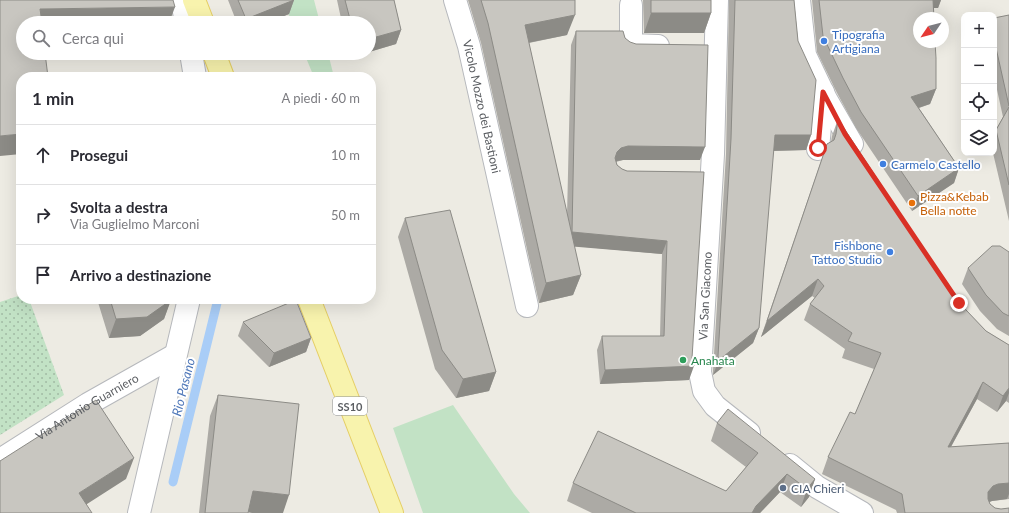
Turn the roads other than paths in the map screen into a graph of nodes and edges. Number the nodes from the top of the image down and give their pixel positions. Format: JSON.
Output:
{"nodes":[{"id":1,"x":182,"y":0,"type":"edge"},
{"id":2,"x":194,"y":0,"type":"edge"},
{"id":3,"x":455,"y":0,"type":"edge"},
{"id":4,"x":717,"y":0,"type":"edge"},
{"id":5,"x":799,"y":0,"type":"edge"},
{"id":6,"x":631,"y":5,"type":"dead end"},
{"id":7,"x":185,"y":16,"type":"edge"},
{"id":8,"x":200,"y":16,"type":"edge"},
{"id":9,"x":677,"y":46,"type":"edge"},
{"id":10,"x":192,"y":60,"type":"edge"},
{"id":11,"x":217,"y":60,"type":"edge"},
{"id":12,"x":194,"y":72,"type":"edge"},
{"id":13,"x":221,"y":72,"type":"edge"},
{"id":14,"x":823,"y":92,"type":"junction"},
{"id":15,"x":818,"y":148,"type":"dead end"},
{"id":16,"x":863,"y":160,"type":"edge"},
{"id":17,"x":689,"y":173,"type":"edge"},
{"id":18,"x":712,"y":174,"type":"junction"},
{"id":19,"x":188,"y":304,"type":"edge"},
{"id":20,"x":310,"y":304,"type":"edge"},
{"id":21,"x":527,"y":306,"type":"dead end"},
{"id":22,"x":175,"y":355,"type":"junction"},
{"id":23,"x":0,"y":460,"type":"edge"},
{"id":24,"x":139,"y":513,"type":"edge"},
{"id":25,"x":392,"y":513,"type":"edge"},
{"id":26,"x":862,"y":513,"type":"edge"}],
"edges":[{"from":1,"to":7,"type":"street"},
{"from":2,"to":8,"type":"main road"},
{"from":3,"to":21,"type":"street","name":"Vicolo Mozzo dei Bastioni"},
{"from":4,"to":18,"type":"street","name":"Via San Giacomo"},
{"from":5,"to":14,"type":"street"},
{"from":6,"to":9,"type":"street"},
{"from":10,"to":12,"type":"street"},
{"from":11,"to":13,"type":"main road"},
{"from":14,"to":15,"type":"street"},
{"from":14,"to":16,"type":"street"},
{"from":17,"to":18,"type":"street"},
{"from":18,"to":26,"type":"street","name":"Via San Giacomo"},
{"from":19,"to":22,"type":"street"},
{"from":20,"to":25,"type":"main road","number":"SS10"},
{"from":22,"to":23,"type":"street","name":"Via Antonio Guarniero"},
{"from":22,"to":24,"type":"street"}]}
